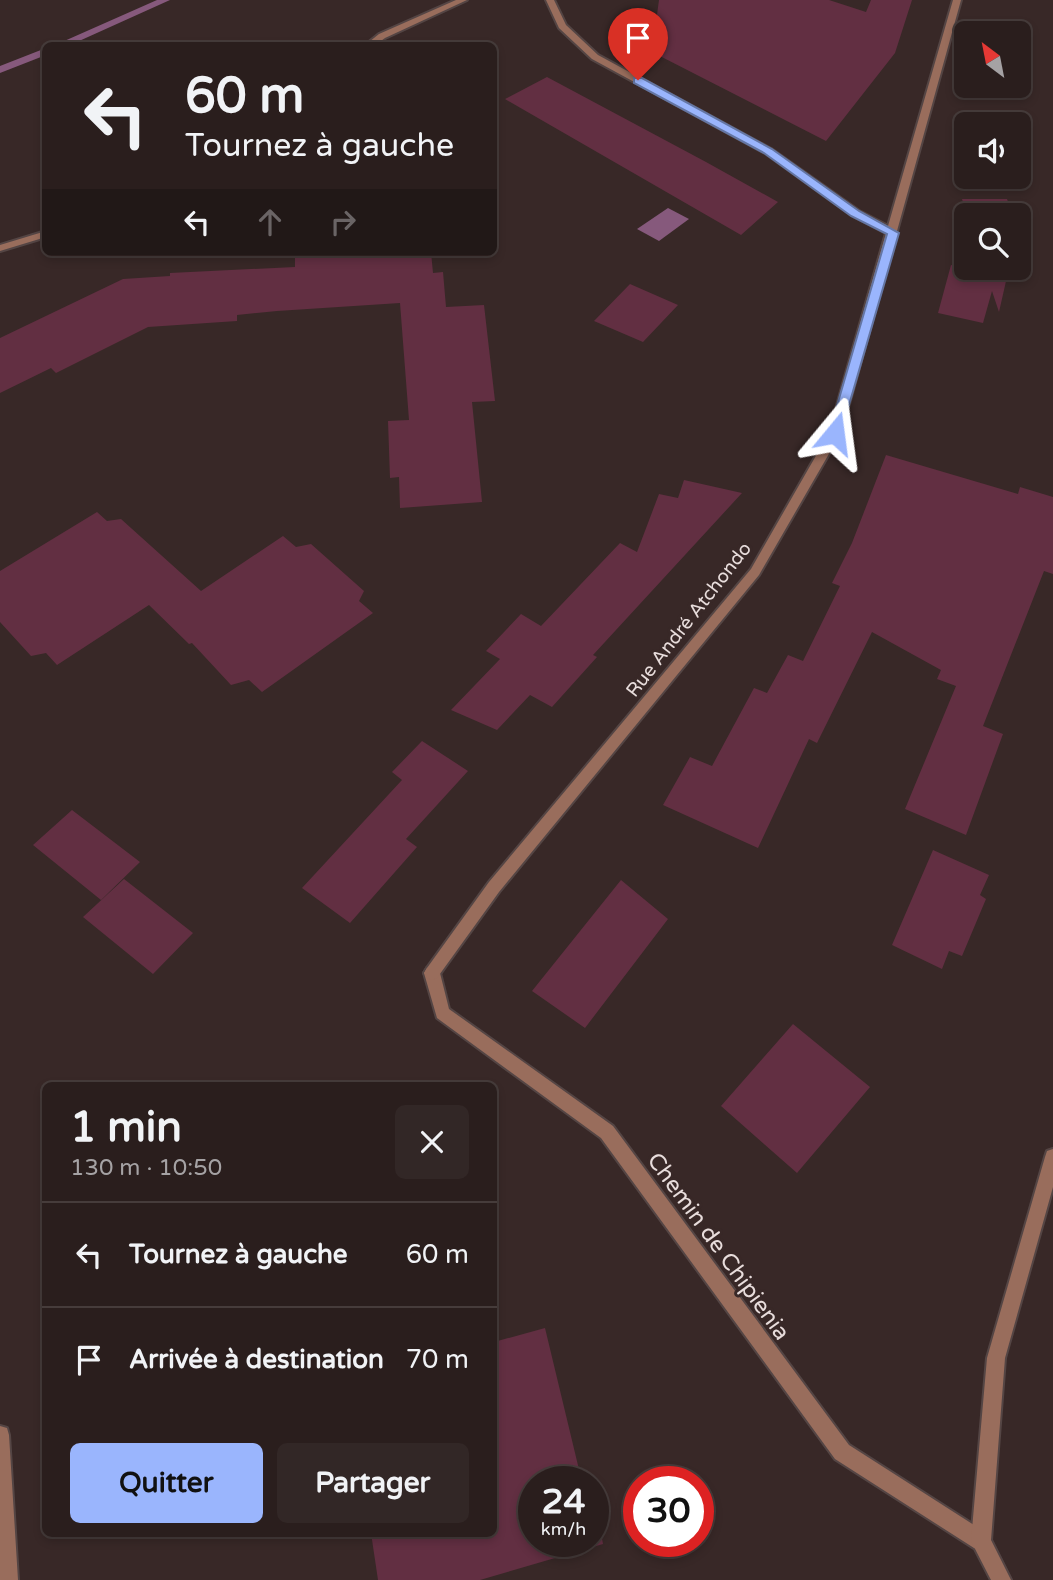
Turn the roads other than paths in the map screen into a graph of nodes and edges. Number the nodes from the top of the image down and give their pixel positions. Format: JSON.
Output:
{"nodes":[{"id":1,"x":463,"y":0,"type":"edge"},
{"id":2,"x":550,"y":0,"type":"edge"},
{"id":3,"x":957,"y":0,"type":"edge"},
{"id":4,"x":374,"y":42,"type":"edge"},
{"id":5,"x":893,"y":233,"type":"junction"},
{"id":6,"x":42,"y":235,"type":"edge"},
{"id":7,"x":0,"y":248,"type":"edge"},
{"id":8,"x":432,"y":973,"type":"joint"},
{"id":9,"x":1053,"y":1157,"type":"edge"},
{"id":10,"x":0,"y":1435,"type":"edge"},
{"id":11,"x":981,"y":1541,"type":"junction"},
{"id":12,"x":8,"y":1580,"type":"edge"},
{"id":13,"x":1001,"y":1580,"type":"edge"}],
"edges":[{"from":1,"to":4,"type":"street"},
{"from":2,"to":5,"type":"street"},
{"from":3,"to":5,"type":"street","name":"Rue André Atchondo"},
{"from":5,"to":8,"type":"street","name":"Rue André Atchondo"},
{"from":6,"to":7,"type":"street"},
{"from":8,"to":11,"type":"street","name":"Chemin de Chipienia"},
{"from":9,"to":11,"type":"street"},
{"from":10,"to":12,"type":"street"},
{"from":11,"to":13,"type":"street"}]}
